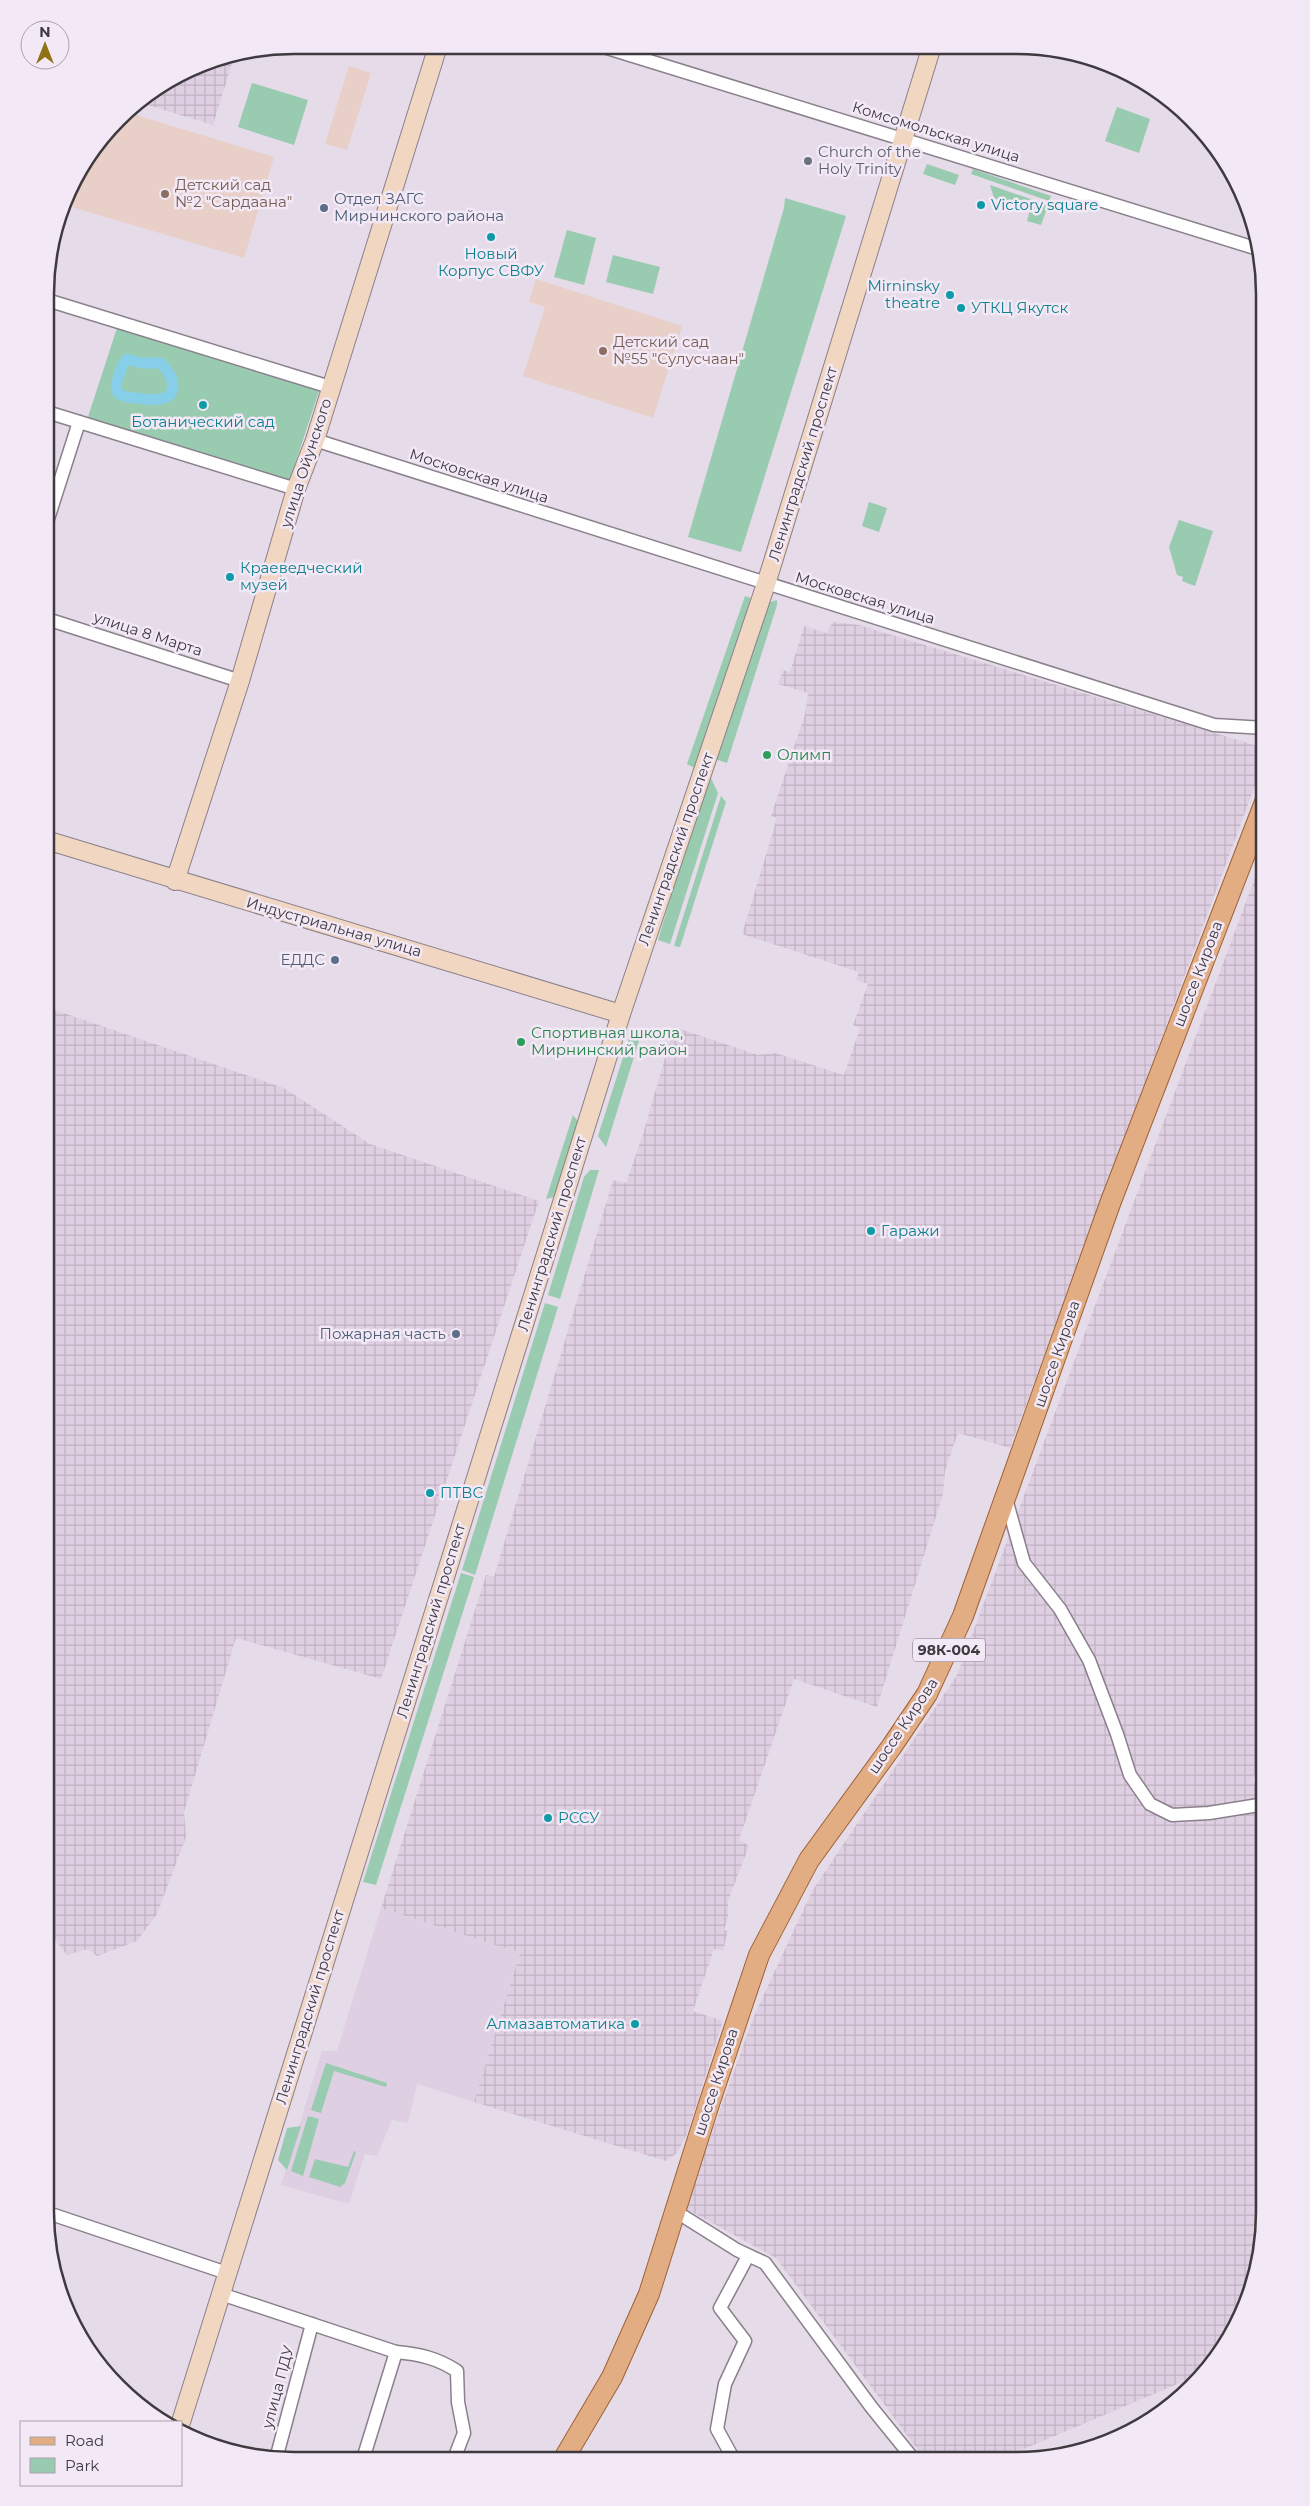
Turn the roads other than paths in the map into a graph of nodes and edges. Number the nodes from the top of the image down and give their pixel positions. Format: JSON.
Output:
{"nodes":[{"id":1,"x":435,"y":54,"type":"edge"},
{"id":2,"x":627,"y":54,"type":"edge"},
{"id":3,"x":929,"y":54,"type":"edge"},
{"id":4,"x":903,"y":139,"type":"junction"},
{"id":5,"x":1252,"y":247,"type":"edge"},
{"id":6,"x":54,"y":302,"type":"edge"},
{"id":7,"x":330,"y":387,"type":"junction"},
{"id":8,"x":54,"y":414,"type":"edge"},
{"id":9,"x":79,"y":422,"type":"junction"},
{"id":10,"x":315,"y":440,"type":"junction"},
{"id":11,"x":296,"y":489,"type":"junction"},
{"id":12,"x":54,"y":500,"type":"edge"},
{"id":13,"x":766,"y":584,"type":"junction"},
{"id":14,"x":54,"y":620,"type":"edge"},
{"id":15,"x":240,"y":681,"type":"junction"},
{"id":16,"x":1256,"y":727,"type":"edge"},
{"id":17,"x":1256,"y":825,"type":"edge"},
{"id":18,"x":54,"y":843,"type":"edge"},
{"id":19,"x":175,"y":881,"type":"junction"},
{"id":20,"x":621,"y":1014,"type":"junction"},
{"id":21,"x":1006,"y":1499,"type":"junction"},
{"id":22,"x":1256,"y":1805,"type":"edge"},
{"id":23,"x":675,"y":2210,"type":"junction"},
{"id":24,"x":54,"y":2215,"type":"edge"},
{"id":25,"x":748,"y":2256,"type":"junction"},
{"id":26,"x":228,"y":2272,"type":"junction"},
{"id":27,"x":221,"y":2294,"type":"junction"},
{"id":28,"x":312,"y":2324,"type":"junction"},
{"id":29,"x":396,"y":2352,"type":"junction"},
{"id":30,"x":181,"y":2421,"type":"edge"},
{"id":31,"x":278,"y":2452,"type":"edge"},
{"id":32,"x":365,"y":2452,"type":"edge"},
{"id":33,"x":457,"y":2452,"type":"edge"},
{"id":34,"x":568,"y":2452,"type":"edge"},
{"id":35,"x":730,"y":2452,"type":"edge"},
{"id":36,"x":908,"y":2452,"type":"edge"}],
"edges":[{"from":1,"to":7,"type":"main road","name":"улица Ойунского"},
{"from":2,"to":4,"type":"street","name":"Комсомольская улица"},
{"from":3,"to":4,"type":"main road","name":"Ленинградский проспект"},
{"from":4,"to":5,"type":"street","name":"Комсомольская улица"},
{"from":4,"to":13,"type":"main road","name":"Ленинградский проспект"},
{"from":6,"to":7,"type":"street"},
{"from":7,"to":10,"type":"main road","name":"улица Ойунского"},
{"from":8,"to":9,"type":"street"},
{"from":9,"to":11,"type":"street"},
{"from":9,"to":12,"type":"street"},
{"from":10,"to":11,"type":"main road","name":"улица Ойунского"},
{"from":10,"to":13,"type":"street","name":"Московская улица"},
{"from":11,"to":15,"type":"main road","name":"улица Ойунского"},
{"from":13,"to":16,"type":"street","name":"Московская улица"},
{"from":13,"to":20,"type":"main road","name":"Ленинградский проспект"},
{"from":14,"to":15,"type":"street","name":"улица 8 Марта"},
{"from":15,"to":19,"type":"main road","name":"улица Ойунского"},
{"from":17,"to":21,"type":"main road","name":"шоссе Кирова","number":"98К-004"},
{"from":18,"to":19,"type":"main road","name":"Индустриальная улица"},
{"from":19,"to":20,"type":"main road","name":"Индустриальная улица"},
{"from":20,"to":26,"type":"main road","name":"Ленинградский проспект"},
{"from":21,"to":22,"type":"street"},
{"from":21,"to":23,"type":"main road","name":"шоссе Кирова","number":"98К-004"},
{"from":23,"to":25,"type":"street"},
{"from":23,"to":34,"type":"main road","name":"шоссе Кирова","number":"98К-004"},
{"from":24,"to":26,"type":"street"},
{"from":25,"to":35,"type":"street"},
{"from":25,"to":36,"type":"street"},
{"from":26,"to":27,"type":"main road","name":"Ленинградский проспект"},
{"from":27,"to":28,"type":"street"},
{"from":27,"to":30,"type":"main road","name":"Ленинградский проспект"},
{"from":28,"to":29,"type":"street"},
{"from":28,"to":31,"type":"street","name":"улица ПДУ"},
{"from":29,"to":32,"type":"street"},
{"from":29,"to":33,"type":"street"}]}
